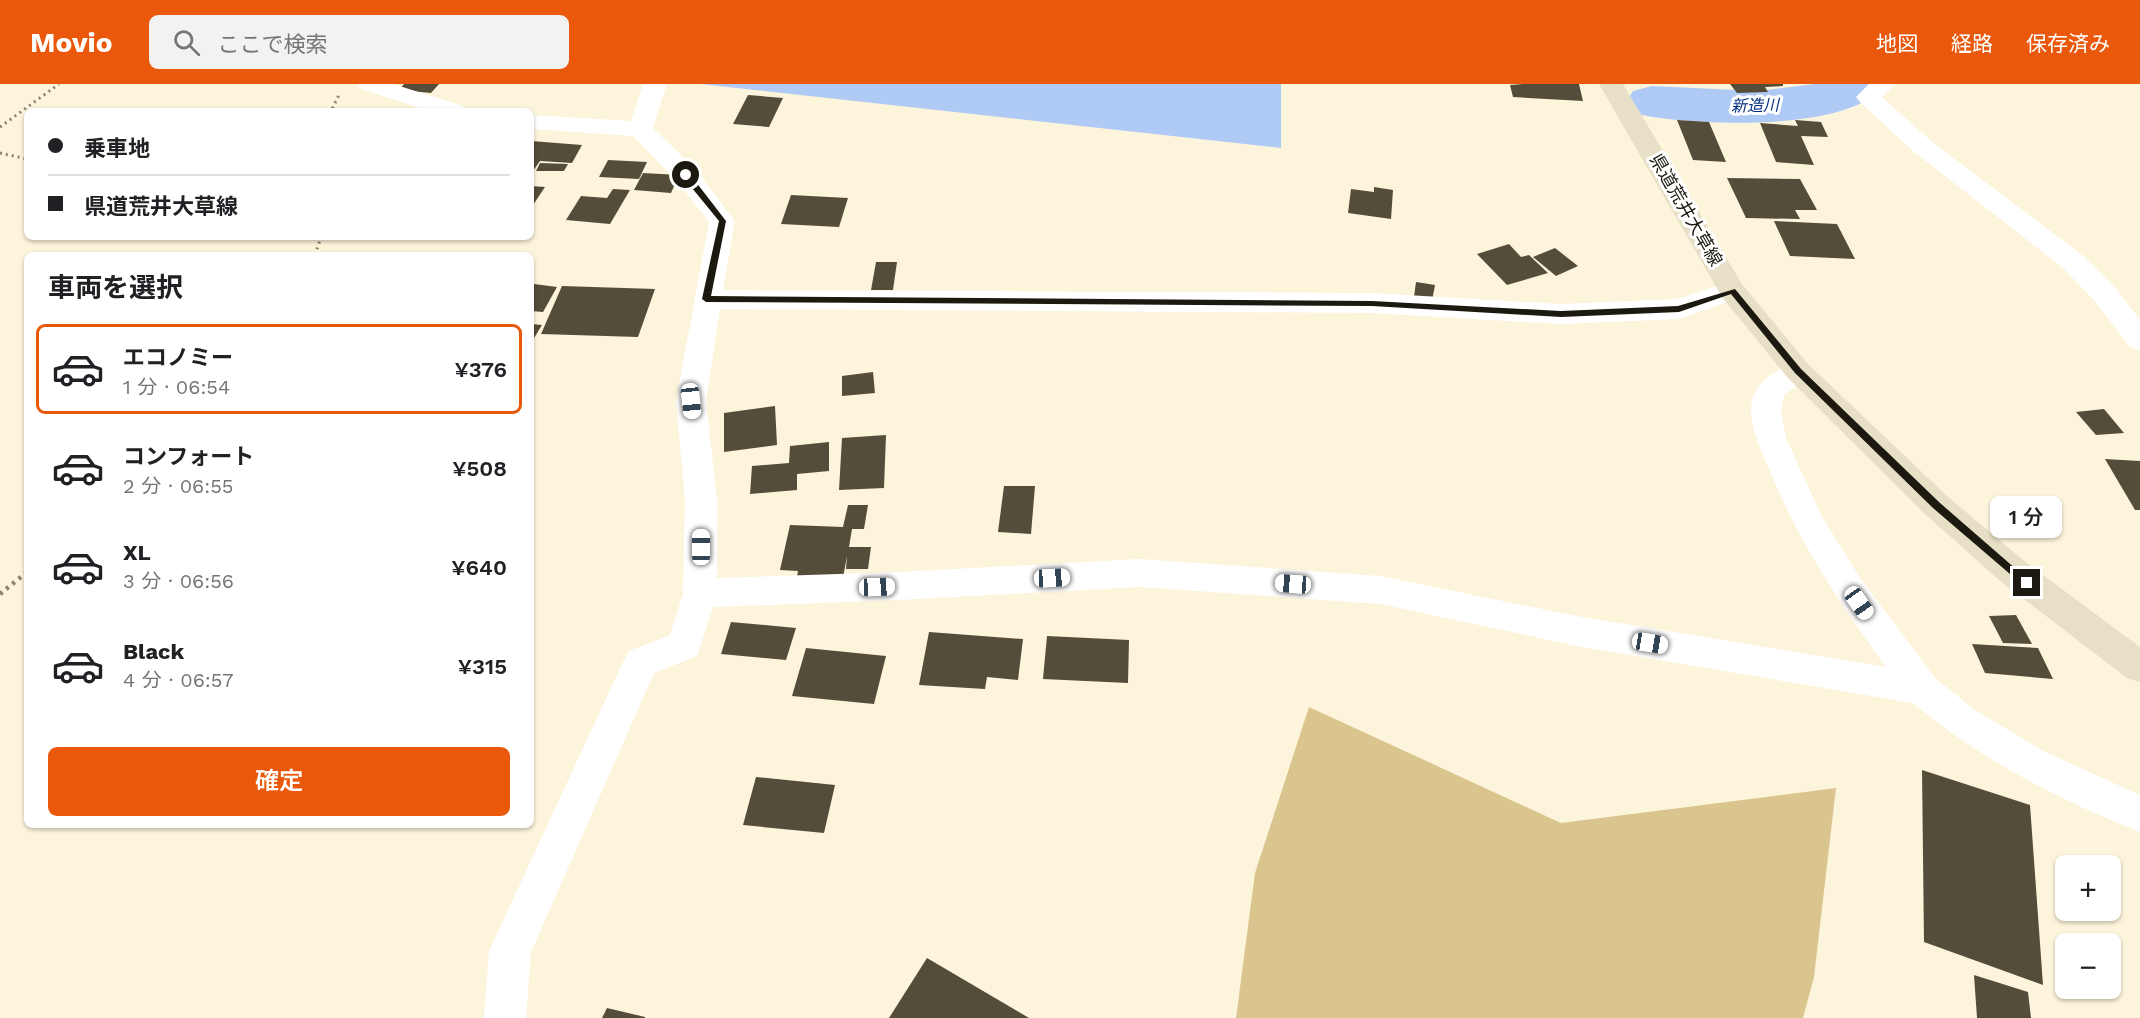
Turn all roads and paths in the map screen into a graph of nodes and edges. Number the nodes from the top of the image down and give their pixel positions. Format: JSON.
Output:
{"nodes":[{"id":1,"x":59,"y":84,"type":"edge"},
{"id":2,"x":369,"y":84,"type":"edge"},
{"id":3,"x":655,"y":84,"type":"edge"},
{"id":4,"x":1611,"y":84,"type":"edge"},
{"id":5,"x":1883,"y":84,"type":"edge"},
{"id":6,"x":340,"y":92,"type":"dead end"},
{"id":7,"x":27,"y":108,"type":"edge"},
{"id":8,"x":332,"y":108,"type":"edge"},
{"id":9,"x":445,"y":108,"type":"edge"},
{"id":10,"x":24,"y":110,"type":"edge"},
{"id":11,"x":534,"y":122,"type":"edge"},
{"id":12,"x":0,"y":128,"type":"edge"},
{"id":13,"x":640,"y":129,"type":"junction"},
{"id":14,"x":0,"y":153,"type":"edge"},
{"id":15,"x":24,"y":158,"type":"edge"},
{"id":16,"x":1732,"y":291,"type":"junction"},
{"id":17,"x":706,"y":299,"type":"junction"},
{"id":18,"x":2140,"y":340,"type":"edge"},
{"id":19,"x":1798,"y":371,"type":"junction"},
{"id":20,"x":24,"y":574,"type":"edge"},
{"id":21,"x":700,"y":593,"type":"junction"},
{"id":22,"x":0,"y":594,"type":"edge"},
{"id":23,"x":2140,"y":667,"type":"edge"},
{"id":24,"x":1922,"y":689,"type":"junction"},
{"id":25,"x":2140,"y":814,"type":"edge"},
{"id":26,"x":505,"y":1018,"type":"edge"}],
"edges":[{"from":1,"to":7,"type":"path"},
{"from":2,"to":9,"type":"street"},
{"from":3,"to":13,"type":"street"},
{"from":4,"to":16,"type":"main road","name":"県道荒井大草線"},
{"from":5,"to":18,"type":"street"},
{"from":6,"to":8,"type":"path"},
{"from":10,"to":12,"type":"path"},
{"from":11,"to":13,"type":"street"},
{"from":13,"to":17,"type":"street"},
{"from":14,"to":15,"type":"path"},
{"from":16,"to":17,"type":"street"},
{"from":16,"to":19,"type":"main road","name":"県道荒井大草線"},
{"from":17,"to":21,"type":"street"},
{"from":19,"to":23,"type":"main road","name":"県道荒井大草線"},
{"from":19,"to":24,"type":"street"},
{"from":20,"to":22,"type":"path"},
{"from":21,"to":24,"type":"street"},
{"from":21,"to":26,"type":"street"},
{"from":24,"to":25,"type":"street"}]}
